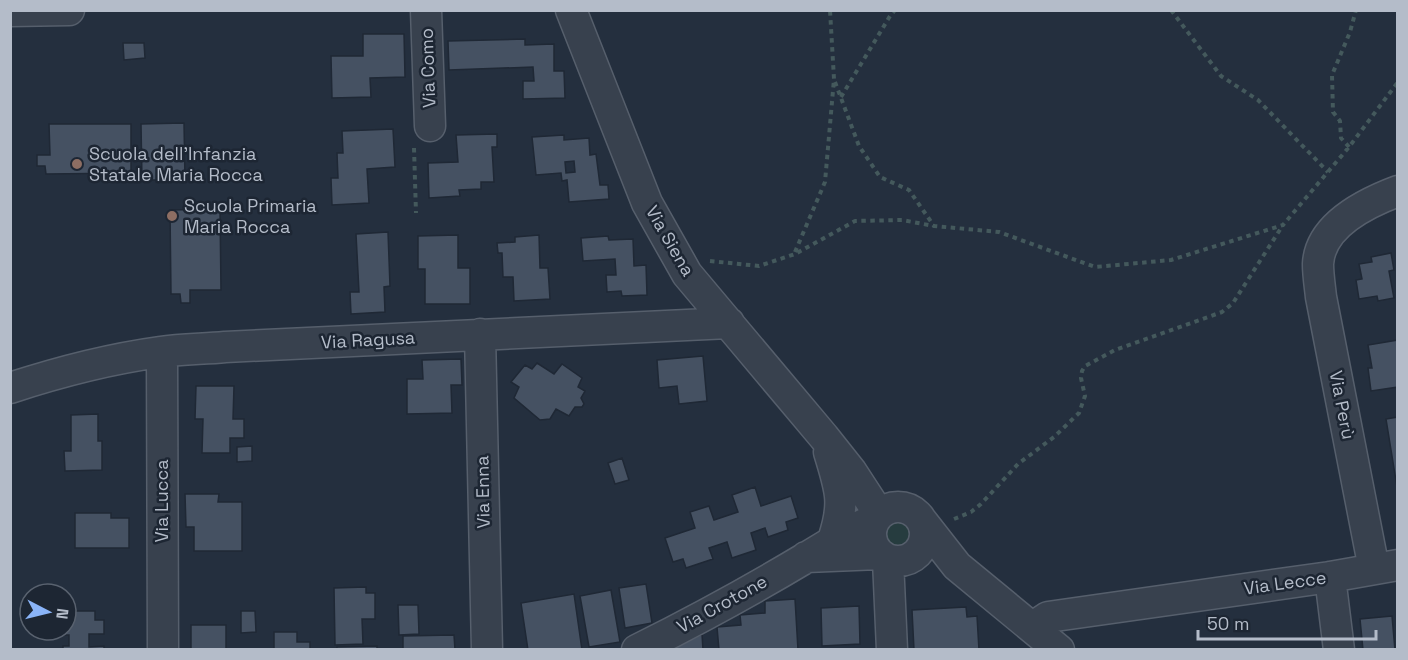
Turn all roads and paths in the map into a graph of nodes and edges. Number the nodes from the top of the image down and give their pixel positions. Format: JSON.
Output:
{"nodes":[{"id":1,"x":69,"y":10,"type":"edge"},
{"id":2,"x":426,"y":10,"type":"edge"},
{"id":3,"x":571,"y":10,"type":"edge"},
{"id":4,"x":830,"y":10,"type":"edge"},
{"id":5,"x":895,"y":10,"type":"edge"},
{"id":6,"x":1171,"y":10,"type":"edge"},
{"id":7,"x":1356,"y":10,"type":"edge"},
{"id":8,"x":10,"y":11,"type":"edge"},
{"id":9,"x":834,"y":79,"type":"junction"},
{"id":10,"x":1398,"y":82,"type":"edge"},
{"id":11,"x":841,"y":97,"type":"junction"},
{"id":12,"x":430,"y":126,"type":"dead end"},
{"id":13,"x":1349,"y":147,"type":"junction"},
{"id":14,"x":414,"y":160,"type":"dead end"},
{"id":15,"x":1328,"y":172,"type":"junction"},
{"id":16,"x":1398,"y":191,"type":"edge"},
{"id":17,"x":416,"y":213,"type":"dead end"},
{"id":18,"x":1283,"y":225,"type":"junction"},
{"id":19,"x":934,"y":226,"type":"junction"},
{"id":20,"x":795,"y":254,"type":"junction"},
{"id":21,"x":687,"y":274,"type":"junction"},
{"id":22,"x":729,"y":322,"type":"junction"},
{"id":23,"x":480,"y":334,"type":"junction"},
{"id":24,"x":162,"y":352,"type":"junction"},
{"id":25,"x":10,"y":388,"type":"edge"},
{"id":26,"x":824,"y":437,"type":"junction"},
{"id":27,"x":895,"y":515,"type":"junction"},
{"id":28,"x":833,"y":540,"type":"junction"},
{"id":29,"x":806,"y":557,"type":"junction"},
{"id":30,"x":896,"y":558,"type":"junction"},
{"id":31,"x":1386,"y":567,"type":"edge"},
{"id":32,"x":1330,"y":577,"type":"junction"},
{"id":33,"x":991,"y":594,"type":"junction"},
{"id":34,"x":1033,"y":627,"type":"junction"},
{"id":35,"x":163,"y":650,"type":"edge"},
{"id":36,"x":487,"y":650,"type":"edge"},
{"id":37,"x":637,"y":650,"type":"edge"},
{"id":38,"x":892,"y":650,"type":"edge"},
{"id":39,"x":1059,"y":650,"type":"edge"},
{"id":40,"x":1339,"y":650,"type":"edge"}],
"edges":[{"from":1,"to":8,"type":"street"},
{"from":2,"to":12,"type":"street","name":"Via Como"},
{"from":3,"to":21,"type":"street","name":"Via Siena"},
{"from":4,"to":9,"type":"path"},
{"from":5,"to":11,"type":"path"},
{"from":6,"to":15,"type":"path"},
{"from":7,"to":13,"type":"path"},
{"from":9,"to":11,"type":"path"},
{"from":9,"to":20,"type":"path"},
{"from":10,"to":13,"type":"path"},
{"from":11,"to":19,"type":"path"},
{"from":13,"to":15,"type":"path"},
{"from":14,"to":17,"type":"path"},
{"from":15,"to":18,"type":"path"},
{"from":16,"to":31,"type":"street","name":"Via Perù"},
{"from":18,"to":19,"type":"path"},
{"from":18,"to":27,"type":"path"},
{"from":19,"to":20,"type":"path"},
{"from":20,"to":21,"type":"path"},
{"from":21,"to":22,"type":"street","name":"Via Siena"},
{"from":22,"to":23,"type":"street","name":"Via Ragusa"},
{"from":22,"to":26,"type":"street","name":"Via Siena"},
{"from":23,"to":24,"type":"street","name":"Via Ragusa"},
{"from":23,"to":36,"type":"street","name":"Via Enna"},
{"from":24,"to":25,"type":"street","name":"Via Ragusa"},
{"from":24,"to":35,"type":"street","name":"Via Lucca"},
{"from":26,"to":27,"type":"street","name":"Via Siena"},
{"from":26,"to":28,"type":"street"},
{"from":27,"to":28,"type":"street","name":"Via Crotone"},
{"from":27,"to":30,"type":"street"},
{"from":27,"to":30,"type":"street"},
{"from":27,"to":33,"type":"street","name":"Via Siena"},
{"from":28,"to":29,"type":"street","name":"Via Crotone"},
{"from":29,"to":30,"type":"street","name":"Via Crotone"},
{"from":29,"to":37,"type":"street","name":"Via Crotone"},
{"from":30,"to":33,"type":"street","name":"Via Siena"},
{"from":30,"to":38,"type":"street"},
{"from":31,"to":32,"type":"street","name":"Via Lecce"},
{"from":32,"to":34,"type":"street","name":"Via Lecce"},
{"from":32,"to":40,"type":"street"},
{"from":33,"to":34,"type":"street","name":"Via Siena"},
{"from":34,"to":39,"type":"street","name":"Via Siena"}]}
